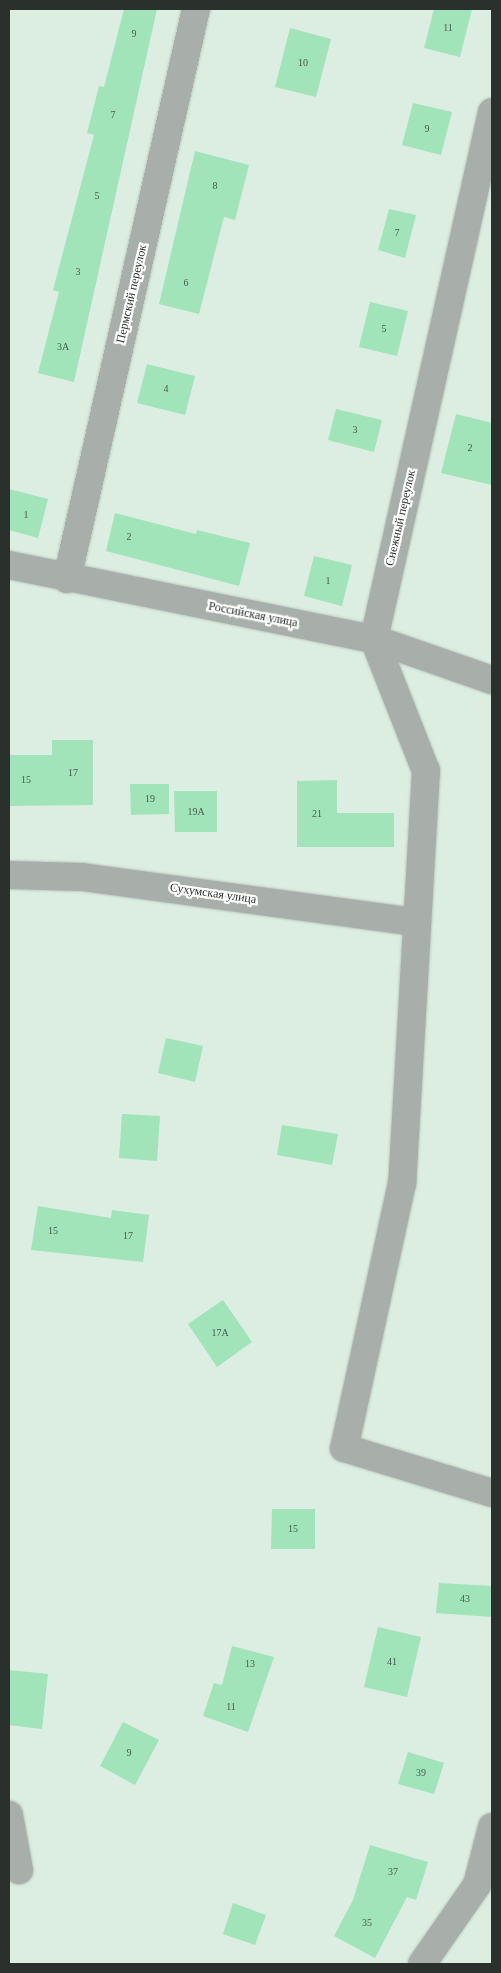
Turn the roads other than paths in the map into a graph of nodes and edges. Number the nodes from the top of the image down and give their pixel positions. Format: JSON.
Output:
{"nodes":[{"id":1,"x":196,"y":9,"type":"edge"},
{"id":2,"x":492,"y":112,"type":"edge"},
{"id":3,"x":9,"y":565,"type":"edge"},
{"id":4,"x":67,"y":579,"type":"junction"},
{"id":5,"x":374,"y":639,"type":"junction"},
{"id":6,"x":492,"y":680,"type":"edge"},
{"id":7,"x":9,"y":875,"type":"edge"},
{"id":8,"x":416,"y":922,"type":"junction"},
{"id":9,"x":492,"y":1493,"type":"edge"},
{"id":10,"x":9,"y":1815,"type":"edge"},
{"id":11,"x":492,"y":1827,"type":"edge"},
{"id":12,"x":19,"y":1870,"type":"dead end"},
{"id":13,"x":422,"y":1964,"type":"edge"}],
"edges":[{"from":1,"to":4,"type":"street","name":"Пермский переулок"},
{"from":2,"to":5,"type":"street","name":"Снежный переулок"},
{"from":3,"to":4,"type":"street","name":"Российская улица"},
{"from":4,"to":5,"type":"street","name":"Российская улица"},
{"from":5,"to":6,"type":"street","name":"Российская улица"},
{"from":5,"to":8,"type":"street"},
{"from":7,"to":8,"type":"street","name":"Сухумская улица"},
{"from":8,"to":9,"type":"street"},
{"from":10,"to":12,"type":"street"},
{"from":11,"to":13,"type":"street"}]}
